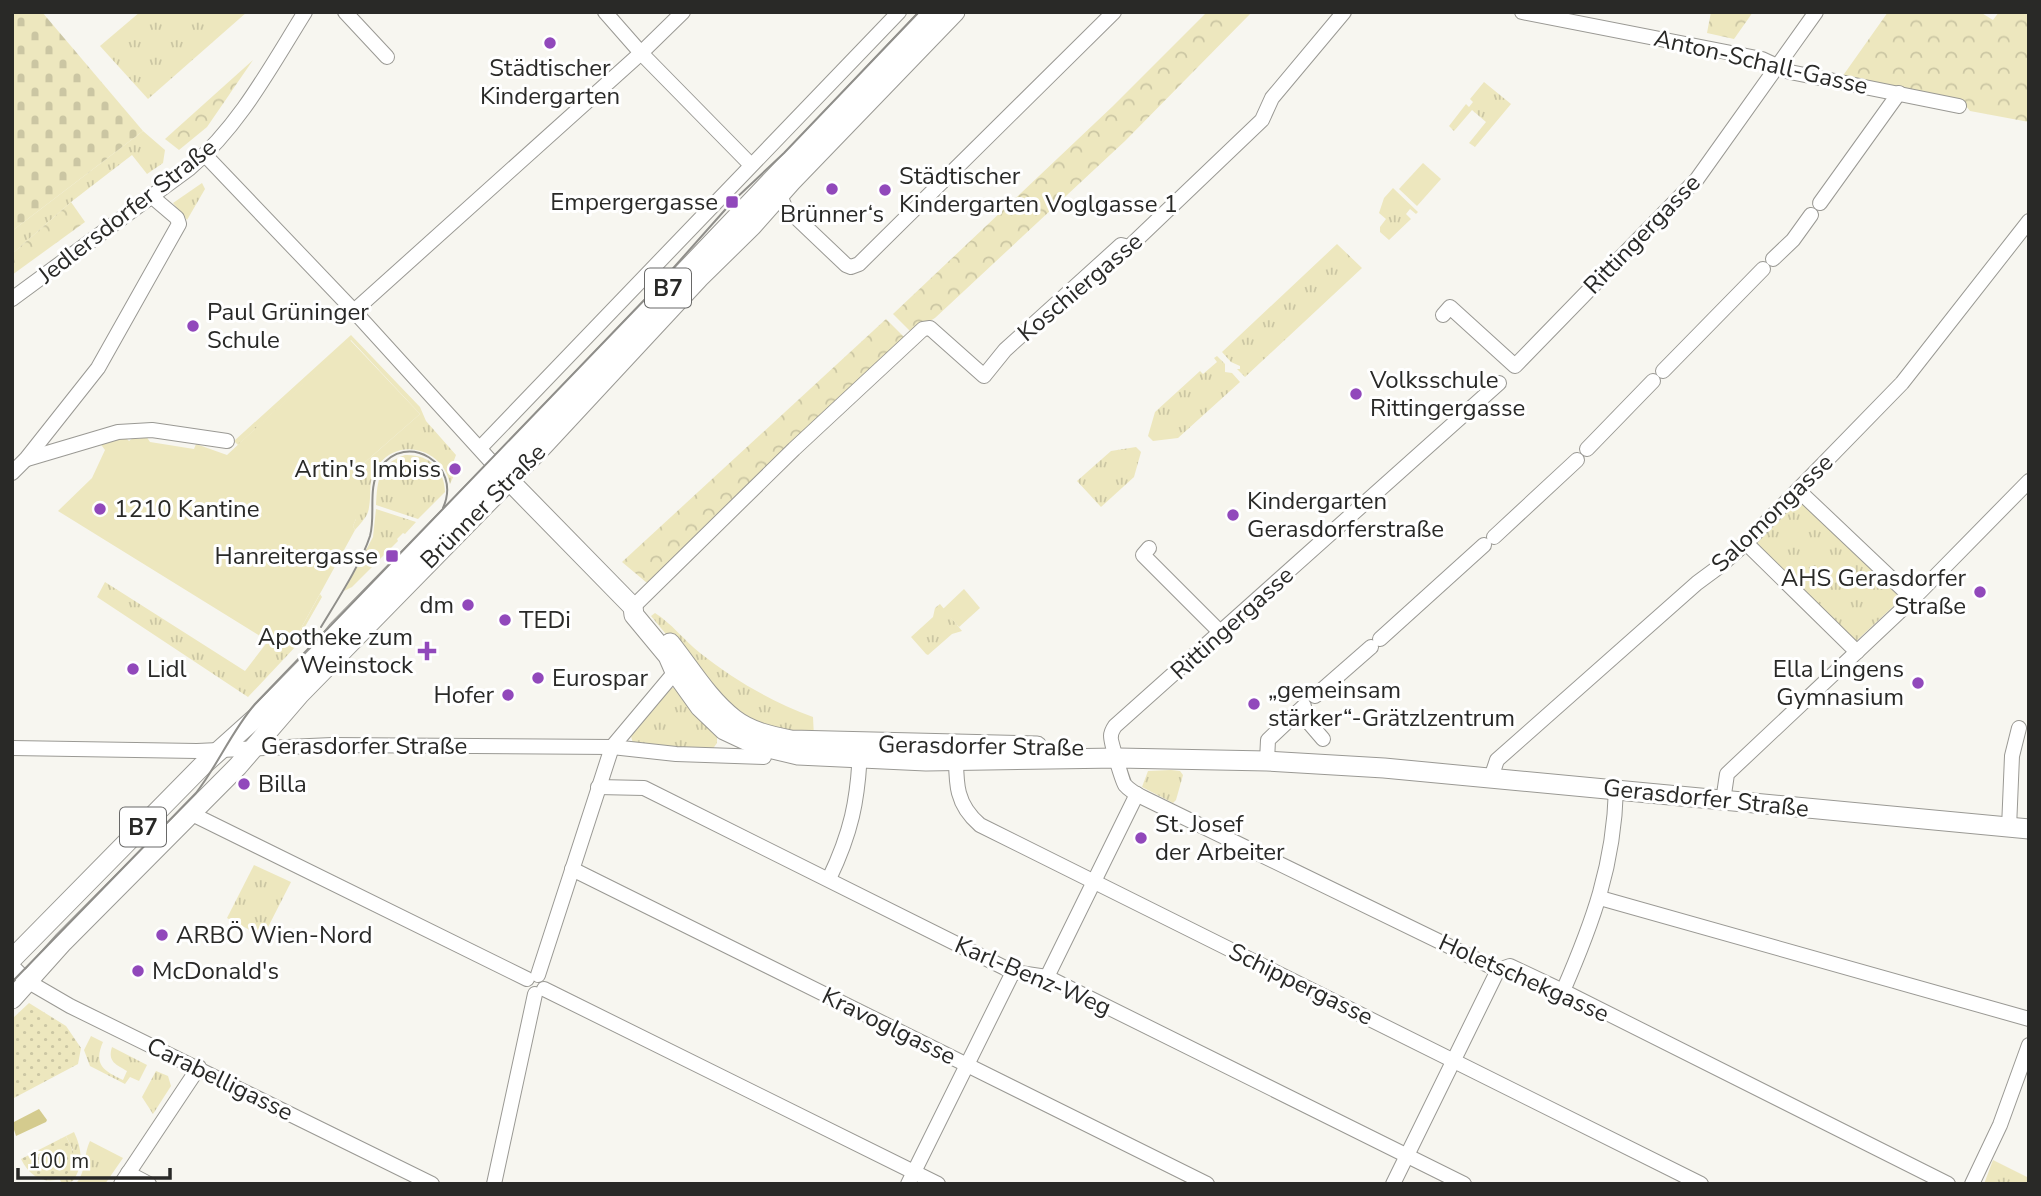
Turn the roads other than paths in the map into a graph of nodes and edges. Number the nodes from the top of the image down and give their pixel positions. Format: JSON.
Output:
{"nodes":[{"id":1,"x":305,"y":12,"type":"edge"},
{"id":2,"x":345,"y":12,"type":"edge"},
{"id":3,"x":605,"y":12,"type":"edge"},
{"id":4,"x":683,"y":12,"type":"edge"},
{"id":5,"x":899,"y":12,"type":"edge"},
{"id":6,"x":932,"y":12,"type":"edge"},
{"id":7,"x":955,"y":12,"type":"edge"},
{"id":8,"x":1114,"y":12,"type":"edge"},
{"id":9,"x":1345,"y":12,"type":"edge"},
{"id":10,"x":1522,"y":12,"type":"edge"},
{"id":11,"x":1816,"y":12,"type":"edge"},
{"id":12,"x":642,"y":53,"type":"junction"},
{"id":13,"x":387,"y":57,"type":"dead end"},
{"id":14,"x":1778,"y":67,"type":"junction"},
{"id":15,"x":1899,"y":93,"type":"junction"},
{"id":16,"x":1959,"y":106,"type":"dead end"},
{"id":17,"x":205,"y":155,"type":"junction"},
{"id":18,"x":751,"y":165,"type":"junction"},
{"id":19,"x":786,"y":165,"type":"junction"},
{"id":20,"x":150,"y":195,"type":"junction"},
{"id":21,"x":780,"y":196,"type":"junction"},
{"id":22,"x":2029,"y":221,"type":"edge"},
{"id":23,"x":12,"y":299,"type":"edge"},
{"id":24,"x":354,"y":311,"type":"junction"},
{"id":25,"x":1443,"y":315,"type":"dead end"},
{"id":26,"x":1499,"y":383,"type":"dead end"},
{"id":27,"x":227,"y":441,"type":"dead end"},
{"id":28,"x":480,"y":448,"type":"junction"},
{"id":29,"x":26,"y":459,"type":"junction"},
{"id":30,"x":12,"y":472,"type":"edge"},
{"id":31,"x":501,"y":474,"type":"junction"},
{"id":32,"x":2029,"y":481,"type":"edge"},
{"id":33,"x":1798,"y":490,"type":"junction"},
{"id":34,"x":1746,"y":542,"type":"junction"},
{"id":35,"x":1149,"y":548,"type":"dead end"},
{"id":36,"x":1913,"y":600,"type":"junction"},
{"id":37,"x":633,"y":607,"type":"junction"},
{"id":38,"x":1221,"y":633,"type":"junction"},
{"id":39,"x":1857,"y":652,"type":"junction"},
{"id":40,"x":675,"y":672,"type":"junction"},
{"id":41,"x":1306,"y":704,"type":"junction"},
{"id":42,"x":729,"y":724,"type":"junction"},
{"id":43,"x":2023,"y":725,"type":"edge"},
{"id":44,"x":1323,"y":739,"type":"dead end"},
{"id":45,"x":252,"y":747,"type":"junction"},
{"id":46,"x":612,"y":747,"type":"junction"},
{"id":47,"x":12,"y":748,"type":"edge"},
{"id":48,"x":220,"y":750,"type":"junction"},
{"id":49,"x":860,"y":751,"type":"junction"},
{"id":50,"x":956,"y":752,"type":"junction"},
{"id":51,"x":1115,"y":753,"type":"junction"},
{"id":52,"x":715,"y":755,"type":"junction"},
{"id":53,"x":764,"y":757,"type":"dead end"},
{"id":54,"x":1267,"y":757,"type":"junction"},
{"id":55,"x":1491,"y":778,"type":"junction"},
{"id":56,"x":598,"y":787,"type":"junction"},
{"id":57,"x":1616,"y":789,"type":"junction"},
{"id":58,"x":1137,"y":794,"type":"junction"},
{"id":59,"x":1723,"y":801,"type":"junction"},
{"id":60,"x":190,"y":813,"type":"junction"},
{"id":61,"x":2009,"y":828,"type":"junction"},
{"id":62,"x":2029,"y":829,"type":"edge"},
{"id":63,"x":572,"y":869,"type":"junction"},
{"id":64,"x":829,"y":879,"type":"junction"},
{"id":65,"x":1094,"y":882,"type":"junction"},
{"id":66,"x":1600,"y":898,"type":"junction"},
{"id":67,"x":12,"y":959,"type":"edge"},
{"id":68,"x":12,"y":966,"type":"edge"},
{"id":69,"x":1498,"y":970,"type":"junction"},
{"id":70,"x":1013,"y":972,"type":"junction"},
{"id":71,"x":1047,"y":977,"type":"junction"},
{"id":72,"x":27,"y":981,"type":"junction"},
{"id":73,"x":536,"y":984,"type":"junction"},
{"id":74,"x":1563,"y":991,"type":"junction"},
{"id":75,"x":12,"y":999,"type":"edge"},
{"id":76,"x":2029,"y":1019,"type":"edge"},
{"id":77,"x":2029,"y":1045,"type":"edge"},
{"id":78,"x":1454,"y":1059,"type":"junction"},
{"id":79,"x":966,"y":1064,"type":"junction"},
{"id":80,"x":198,"y":1068,"type":"junction"},
{"id":81,"x":1407,"y":1155,"type":"junction"},
{"id":82,"x":911,"y":1178,"type":"edge"},
{"id":83,"x":124,"y":1179,"type":"edge"},
{"id":84,"x":149,"y":1184,"type":"edge"},
{"id":85,"x":432,"y":1184,"type":"edge"},
{"id":86,"x":494,"y":1184,"type":"edge"},
{"id":87,"x":938,"y":1184,"type":"edge"},
{"id":88,"x":1207,"y":1184,"type":"edge"},
{"id":89,"x":1393,"y":1184,"type":"edge"},
{"id":90,"x":1464,"y":1184,"type":"edge"},
{"id":91,"x":1701,"y":1184,"type":"edge"},
{"id":92,"x":1948,"y":1184,"type":"edge"},
{"id":93,"x":1972,"y":1184,"type":"edge"}],
"edges":[{"from":1,"to":17,"type":"street","name":"Jedlersdorfer Straße"},
{"from":2,"to":13,"type":"street"},
{"from":3,"to":12,"type":"street"},
{"from":4,"to":12,"type":"street"},
{"from":5,"to":18,"type":"street","name":"Brünner Straße"},
{"from":6,"to":19,"type":"main road","name":"Brünner Straße","number":"B7"},
{"from":7,"to":21,"type":"main road","name":"Brünner Straße","number":"B7"},
{"from":8,"to":21,"type":"street"},
{"from":9,"to":37,"type":"street","name":"Koschiergasse"},
{"from":10,"to":14,"type":"street","name":"Anton-Schall-Gasse"},
{"from":11,"to":14,"type":"street","name":"Rittingergasse"},
{"from":12,"to":18,"type":"street"},
{"from":12,"to":24,"type":"street"},
{"from":14,"to":15,"type":"street","name":"Anton-Schall-Gasse"},
{"from":14,"to":25,"type":"street","name":"Rittingergasse"},
{"from":15,"to":16,"type":"street","name":"Anton-Schall-Gasse"},
{"from":15,"to":41,"type":"street"},
{"from":17,"to":20,"type":"street","name":"Jedlersdorfer Straße"},
{"from":17,"to":24,"type":"street"},
{"from":18,"to":28,"type":"street","name":"Brünner Straße"},
{"from":19,"to":21,"type":"street"},
{"from":19,"to":31,"type":"main road","name":"Brünner Straße","number":"B7"},
{"from":20,"to":23,"type":"street","name":"Jedlersdorfer Straße"},
{"from":20,"to":29,"type":"street"},
{"from":21,"to":31,"type":"main road","name":"Brünner Straße","number":"B7"},
{"from":22,"to":33,"type":"street","name":"Salomongasse"},
{"from":24,"to":28,"type":"street"},
{"from":26,"to":38,"type":"street","name":"Rittingergasse"},
{"from":27,"to":29,"type":"street"},
{"from":28,"to":31,"type":"street"},
{"from":29,"to":30,"type":"street"},
{"from":31,"to":37,"type":"main road"},
{"from":31,"to":45,"type":"main road","name":"Brünner Straße","number":"B7"},
{"from":31,"to":48,"type":"main road","name":"Brünner Straße","number":"B7"},
{"from":32,"to":36,"type":"street"},
{"from":33,"to":34,"type":"street","name":"Salomongasse"},
{"from":33,"to":36,"type":"street"},
{"from":34,"to":39,"type":"street"},
{"from":34,"to":55,"type":"street","name":"Salomongasse"},
{"from":35,"to":38,"type":"street"},
{"from":36,"to":39,"type":"street"},
{"from":37,"to":40,"type":"main road"},
{"from":37,"to":42,"type":"main road","name":"Gerasdorfer Straße"},
{"from":38,"to":51,"type":"street","name":"Rittingergasse"},
{"from":39,"to":59,"type":"street"},
{"from":40,"to":42,"type":"main road","name":"Gerasdorfer Straße"},
{"from":40,"to":46,"type":"street"},
{"from":41,"to":44,"type":"street"},
{"from":41,"to":54,"type":"street"},
{"from":42,"to":49,"type":"main road","name":"Gerasdorfer Straße"},
{"from":42,"to":52,"type":"street"},
{"from":43,"to":61,"type":"street"},
{"from":45,"to":46,"type":"street","name":"Gerasdorfer Straße"},
{"from":45,"to":48,"type":"street","name":"Gerasdorfer Straße"},
{"from":45,"to":60,"type":"main road","name":"Brünner Straße","number":"B7"},
{"from":46,"to":52,"type":"street","name":"Gerasdorfer Straße"},
{"from":46,"to":56,"type":"street"},
{"from":47,"to":48,"type":"street","name":"Gerasdorfer Straße"},
{"from":48,"to":67,"type":"main road","name":"Brünner Straße","number":"B7"},
{"from":49,"to":50,"type":"main road","name":"Gerasdorfer Straße"},
{"from":49,"to":64,"type":"street"},
{"from":50,"to":51,"type":"main road","name":"Gerasdorfer Straße"},
{"from":50,"to":65,"type":"street","name":"Schippergasse"},
{"from":51,"to":54,"type":"main road","name":"Gerasdorfer Straße"},
{"from":51,"to":58,"type":"street"},
{"from":52,"to":53,"type":"street","name":"Gerasdorfer Straße"},
{"from":54,"to":55,"type":"main road","name":"Gerasdorfer Straße"},
{"from":55,"to":57,"type":"main road","name":"Gerasdorfer Straße"},
{"from":56,"to":63,"type":"street"},
{"from":56,"to":64,"type":"street","name":"Karl-Benz-Weg"},
{"from":57,"to":59,"type":"main road","name":"Gerasdorfer Straße"},
{"from":57,"to":66,"type":"street"},
{"from":58,"to":65,"type":"street"},
{"from":58,"to":69,"type":"street","name":"Holetschekgasse"},
{"from":59,"to":61,"type":"main road","name":"Gerasdorfer Straße"},
{"from":60,"to":72,"type":"main road","name":"Brünner Straße","number":"B7"},
{"from":60,"to":73,"type":"street"},
{"from":61,"to":62,"type":"main road","name":"Gerasdorfer Straße"},
{"from":63,"to":73,"type":"street"},
{"from":63,"to":79,"type":"street","name":"Kravoglgasse"},
{"from":64,"to":70,"type":"street","name":"Karl-Benz-Weg"},
{"from":65,"to":71,"type":"street"},
{"from":65,"to":78,"type":"street","name":"Schippergasse"},
{"from":66,"to":74,"type":"street"},
{"from":66,"to":76,"type":"street"},
{"from":68,"to":72,"type":"street","name":"Carabelligasse"},
{"from":69,"to":74,"type":"street","name":"Holetschekgasse"},
{"from":69,"to":78,"type":"street"},
{"from":70,"to":71,"type":"street","name":"Karl-Benz-Weg"},
{"from":70,"to":79,"type":"street"},
{"from":71,"to":81,"type":"street","name":"Karl-Benz-Weg"},
{"from":72,"to":75,"type":"main road","name":"Brünner Straße","number":"B7"},
{"from":72,"to":80,"type":"street","name":"Carabelligasse"},
{"from":73,"to":82,"type":"street"},
{"from":73,"to":86,"type":"street"},
{"from":74,"to":92,"type":"street","name":"Holetschekgasse"},
{"from":77,"to":93,"type":"street"},
{"from":78,"to":81,"type":"street"},
{"from":78,"to":91,"type":"street","name":"Schippergasse"},
{"from":79,"to":82,"type":"street"},
{"from":79,"to":88,"type":"street","name":"Kravoglgasse"},
{"from":80,"to":83,"type":"street"},
{"from":80,"to":85,"type":"street","name":"Carabelligasse"},
{"from":81,"to":89,"type":"street"},
{"from":81,"to":90,"type":"street","name":"Karl-Benz-Weg"},
{"from":82,"to":87,"type":"street"},
{"from":83,"to":84,"type":"street"}]}
